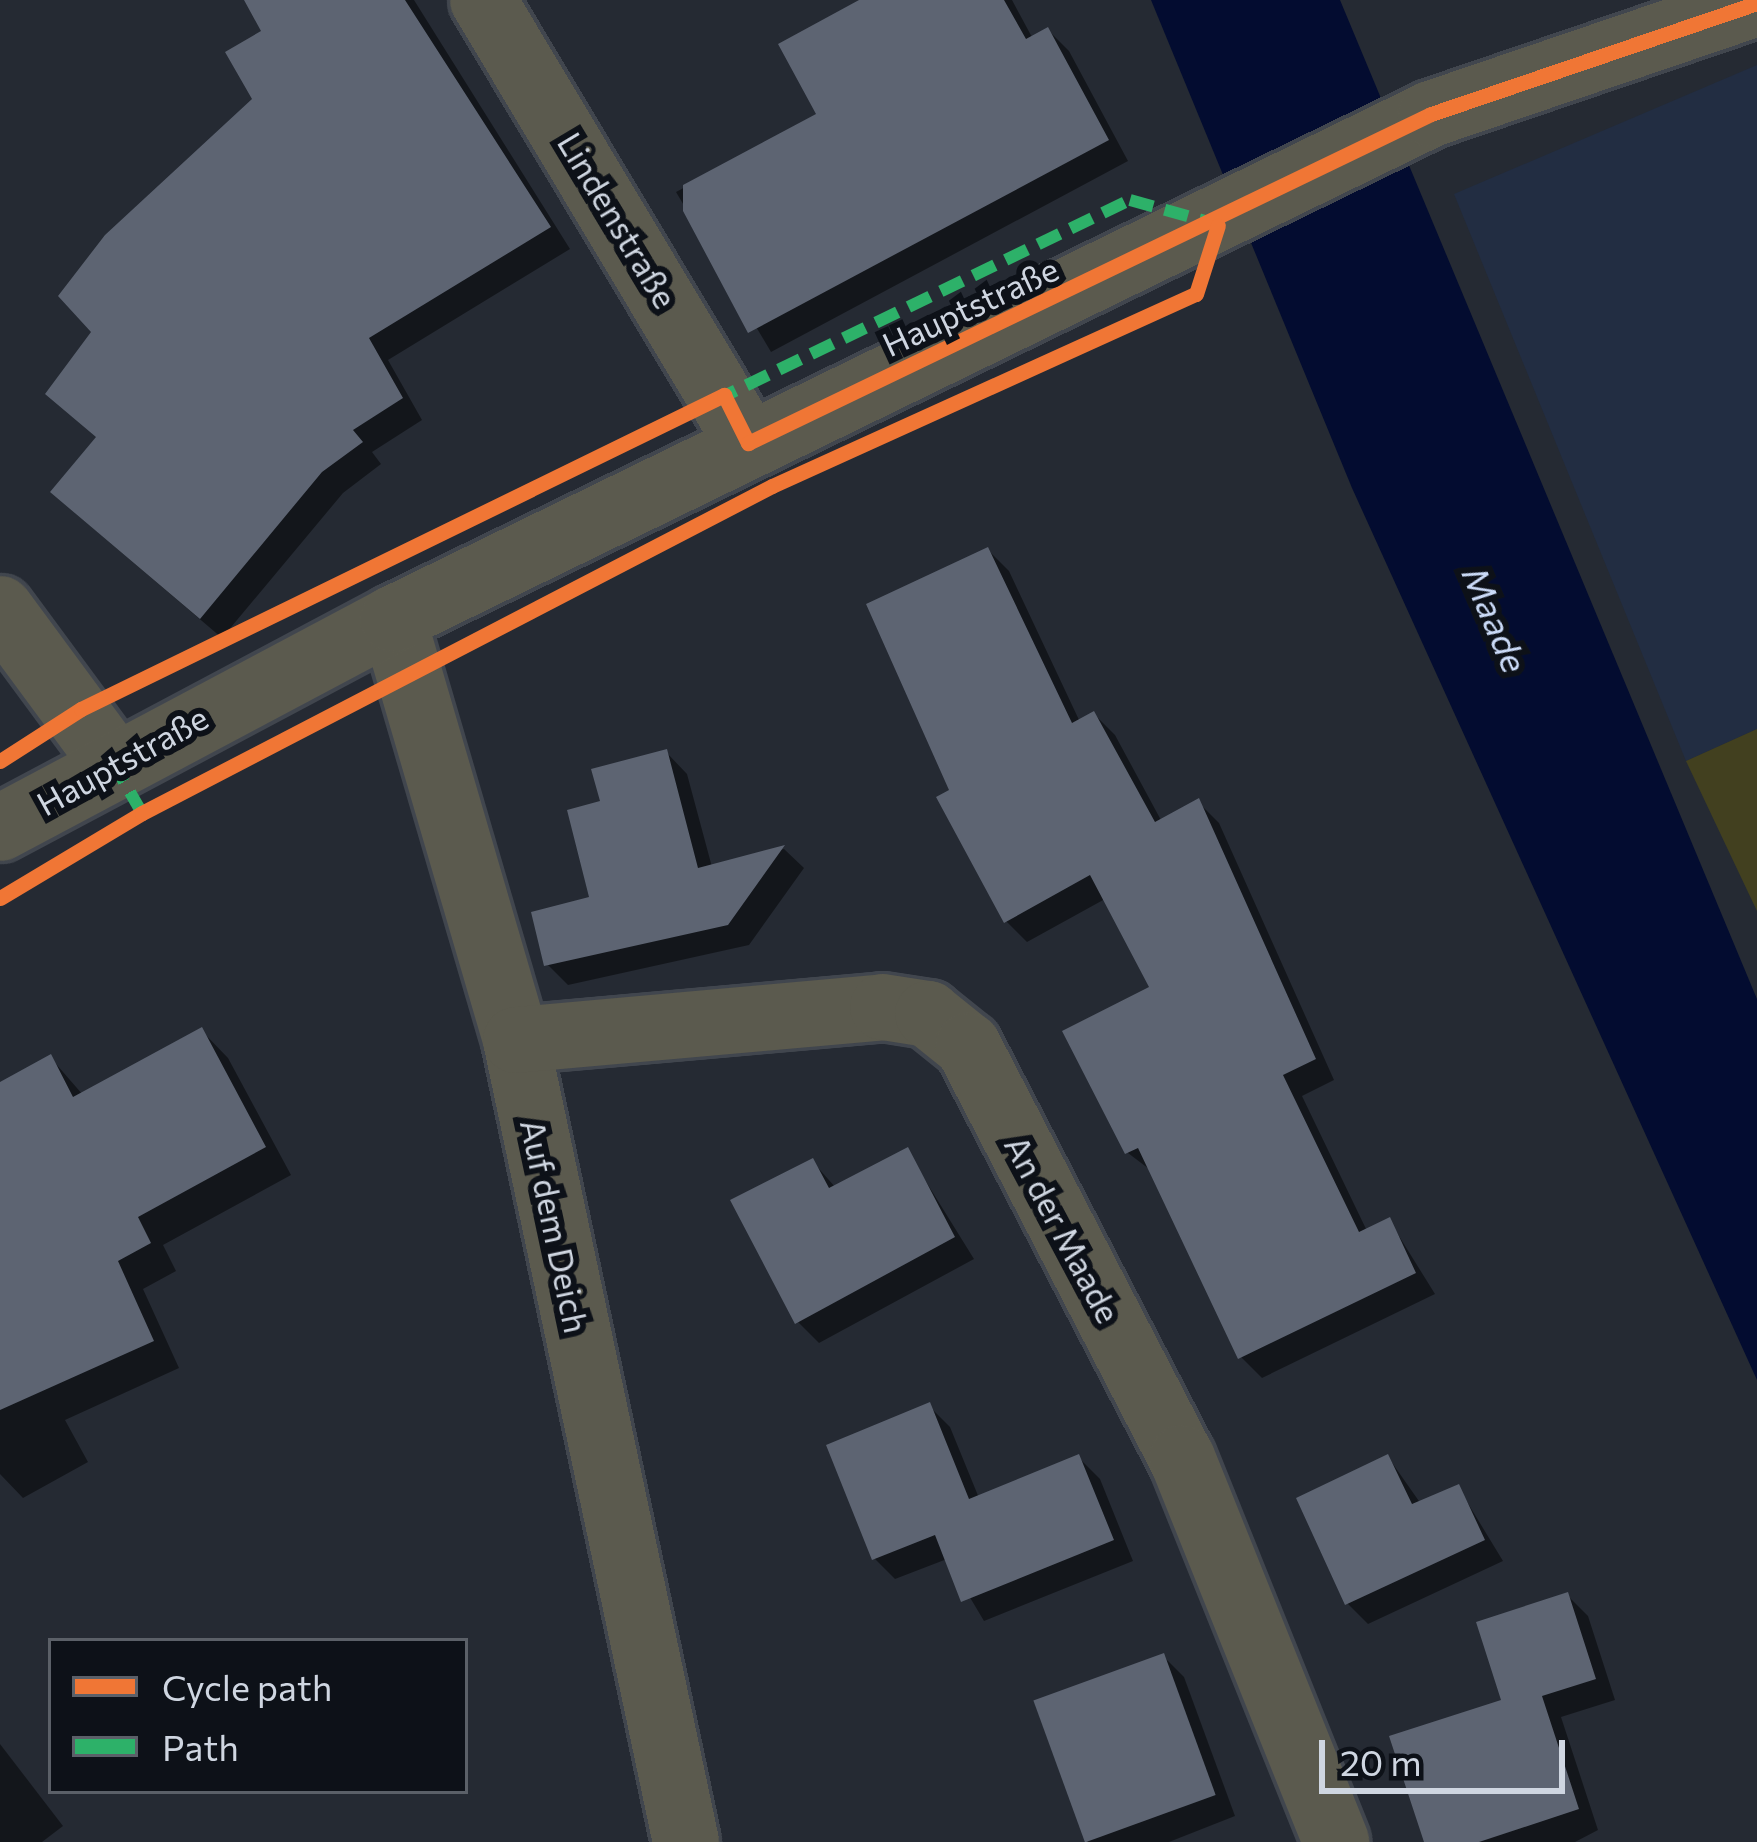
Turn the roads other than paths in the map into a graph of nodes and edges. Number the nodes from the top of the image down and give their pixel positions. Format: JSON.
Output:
{"nodes":[{"id":1,"x":483,"y":0,"type":"edge"},
{"id":2,"x":1757,"y":3,"type":"edge"},
{"id":3,"x":748,"y":443,"type":"junction"},
{"id":4,"x":0,"y":609,"type":"edge"},
{"id":5,"x":393,"y":619,"type":"junction"},
{"id":6,"x":112,"y":761,"type":"junction"},
{"id":7,"x":0,"y":828,"type":"edge"},
{"id":8,"x":516,"y":1040,"type":"junction"},
{"id":9,"x":686,"y":1842,"type":"edge"},
{"id":10,"x":1336,"y":1842,"type":"edge"}],
"edges":[{"from":1,"to":3,"type":"street","name":"Lindenstraße"},
{"from":2,"to":3,"type":"street","name":"Hauptstraße"},
{"from":3,"to":5,"type":"street","name":"Hauptstraße"},
{"from":4,"to":6,"type":"street"},
{"from":5,"to":6,"type":"street","name":"Hauptstraße"},
{"from":5,"to":8,"type":"street","name":"Auf dem Deich"},
{"from":6,"to":7,"type":"street","name":"Hauptstraße"},
{"from":8,"to":9,"type":"street","name":"Auf dem Deich"},
{"from":8,"to":10,"type":"street","name":"An der Maade"}]}
